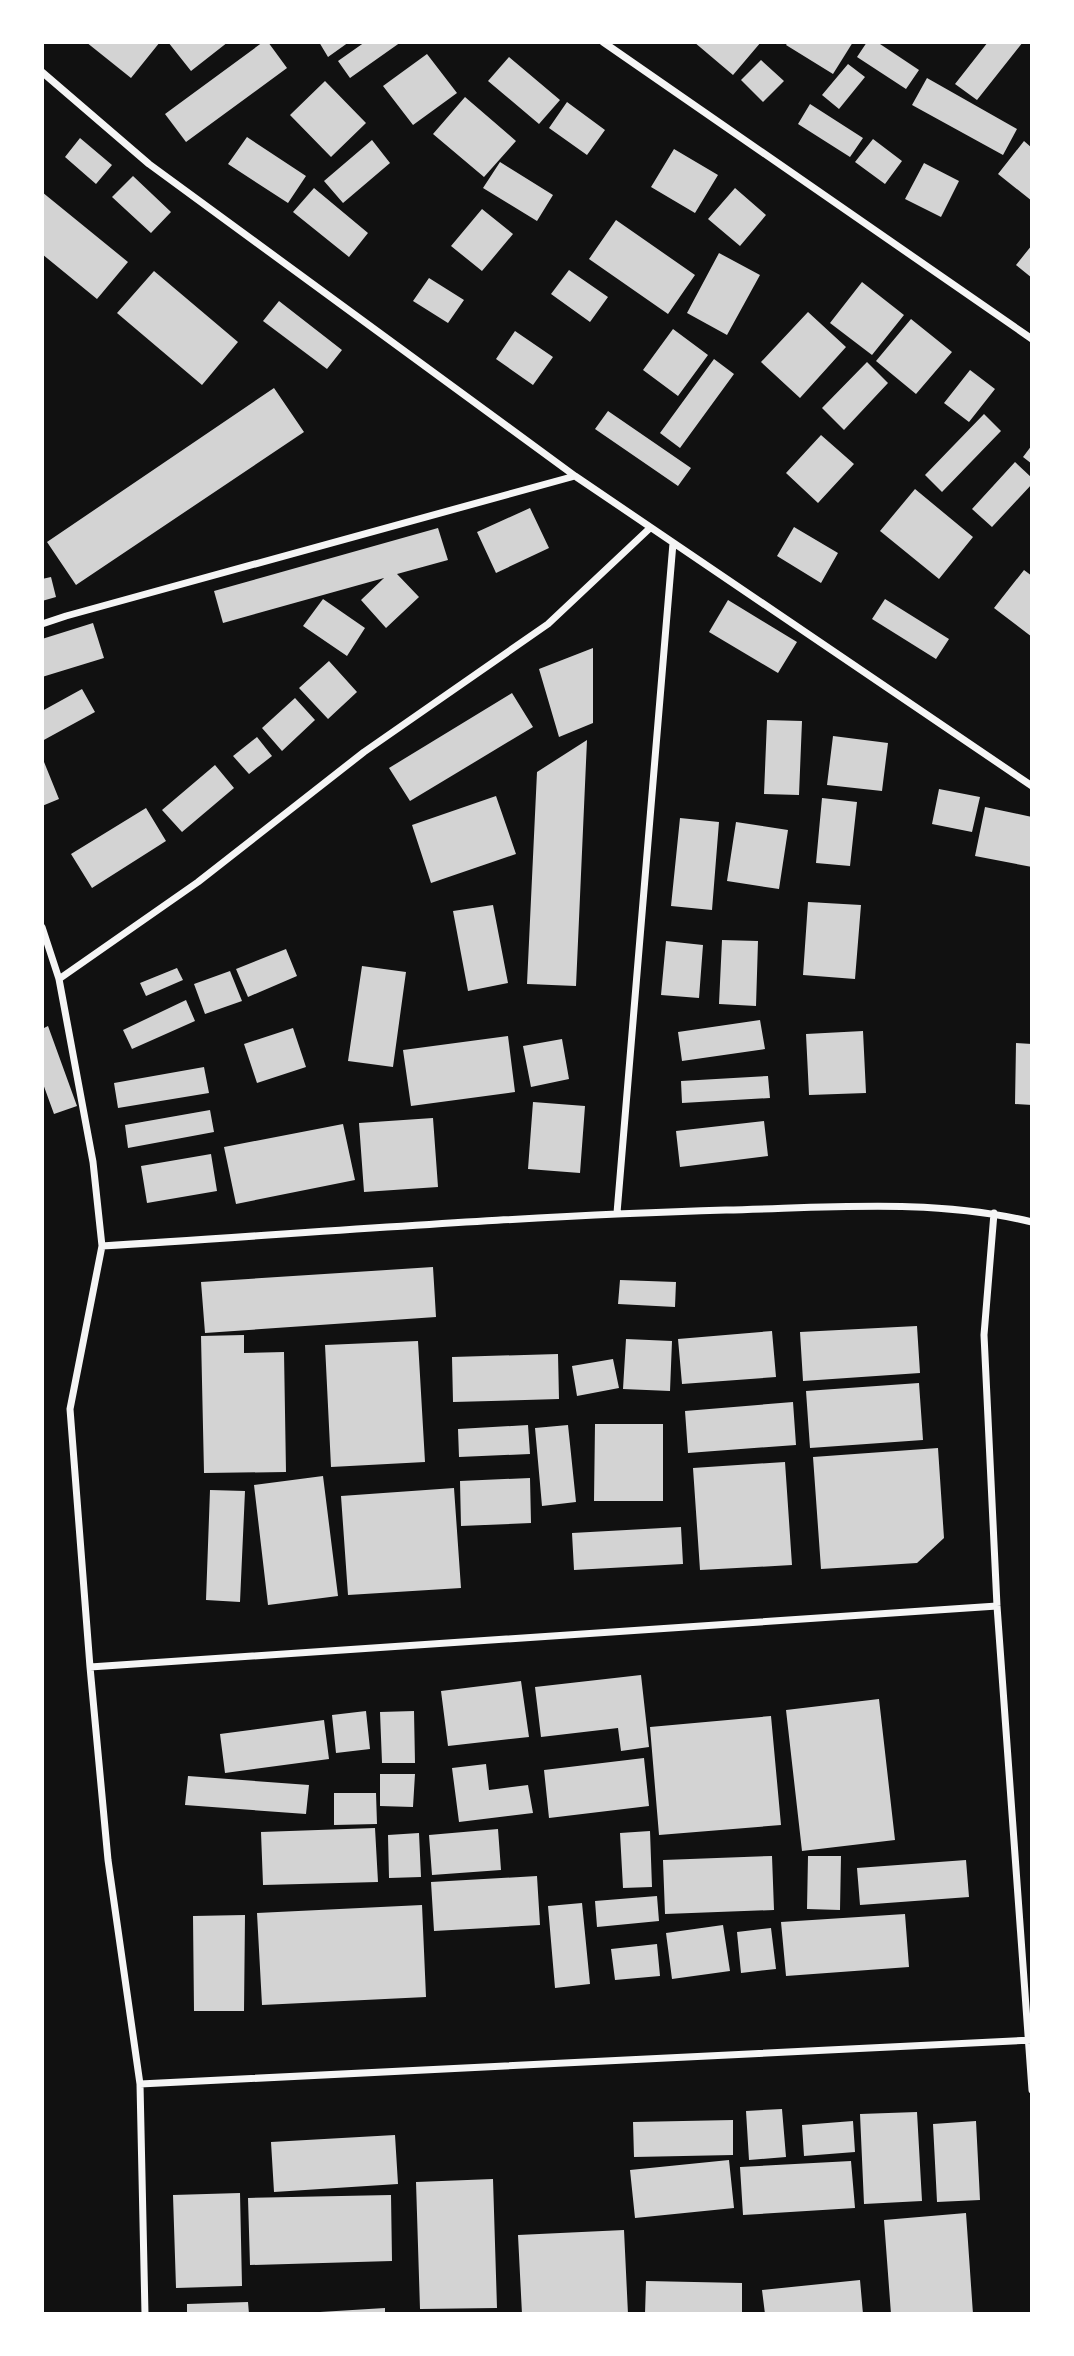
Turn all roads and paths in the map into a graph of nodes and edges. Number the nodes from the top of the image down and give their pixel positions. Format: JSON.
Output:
{"nodes":[{"id":1,"x":603,"y":42,"type":"edge"},
{"id":2,"x":42,"y":72,"type":"edge"},
{"id":3,"x":1032,"y":340,"type":"edge"},
{"id":4,"x":575,"y":476,"type":"junction"},
{"id":5,"x":650,"y":528,"type":"junction"},
{"id":6,"x":673,"y":543,"type":"junction"},
{"id":7,"x":42,"y":624,"type":"edge"},
{"id":8,"x":1032,"y":786,"type":"edge"},
{"id":9,"x":42,"y":927,"type":"edge"},
{"id":10,"x":59,"y":979,"type":"junction"},
{"id":11,"x":617,"y":1213,"type":"junction"},
{"id":12,"x":994,"y":1213,"type":"junction"},
{"id":13,"x":1032,"y":1222,"type":"edge"},
{"id":14,"x":102,"y":1246,"type":"junction"},
{"id":15,"x":997,"y":1606,"type":"junction"},
{"id":16,"x":90,"y":1667,"type":"junction"},
{"id":17,"x":1030,"y":2040,"type":"edge"},
{"id":18,"x":140,"y":2084,"type":"junction"},
{"id":19,"x":1032,"y":2090,"type":"edge"},
{"id":20,"x":145,"y":2314,"type":"edge"}],
"edges":[{"from":1,"to":3,"type":"street"},
{"from":2,"to":4,"type":"street"},
{"from":4,"to":5,"type":"street"},
{"from":4,"to":7,"type":"street"},
{"from":5,"to":6,"type":"street"},
{"from":5,"to":10,"type":"street"},
{"from":6,"to":8,"type":"street"},
{"from":6,"to":11,"type":"street"},
{"from":9,"to":10,"type":"street"},
{"from":10,"to":14,"type":"street"},
{"from":11,"to":12,"type":"street"},
{"from":11,"to":14,"type":"street"},
{"from":12,"to":13,"type":"street"},
{"from":12,"to":15,"type":"street"},
{"from":14,"to":16,"type":"street"},
{"from":15,"to":16,"type":"street"},
{"from":15,"to":17,"type":"street"},
{"from":16,"to":18,"type":"street"},
{"from":17,"to":18,"type":"street"},
{"from":17,"to":19,"type":"street"},
{"from":18,"to":20,"type":"street"}]}
